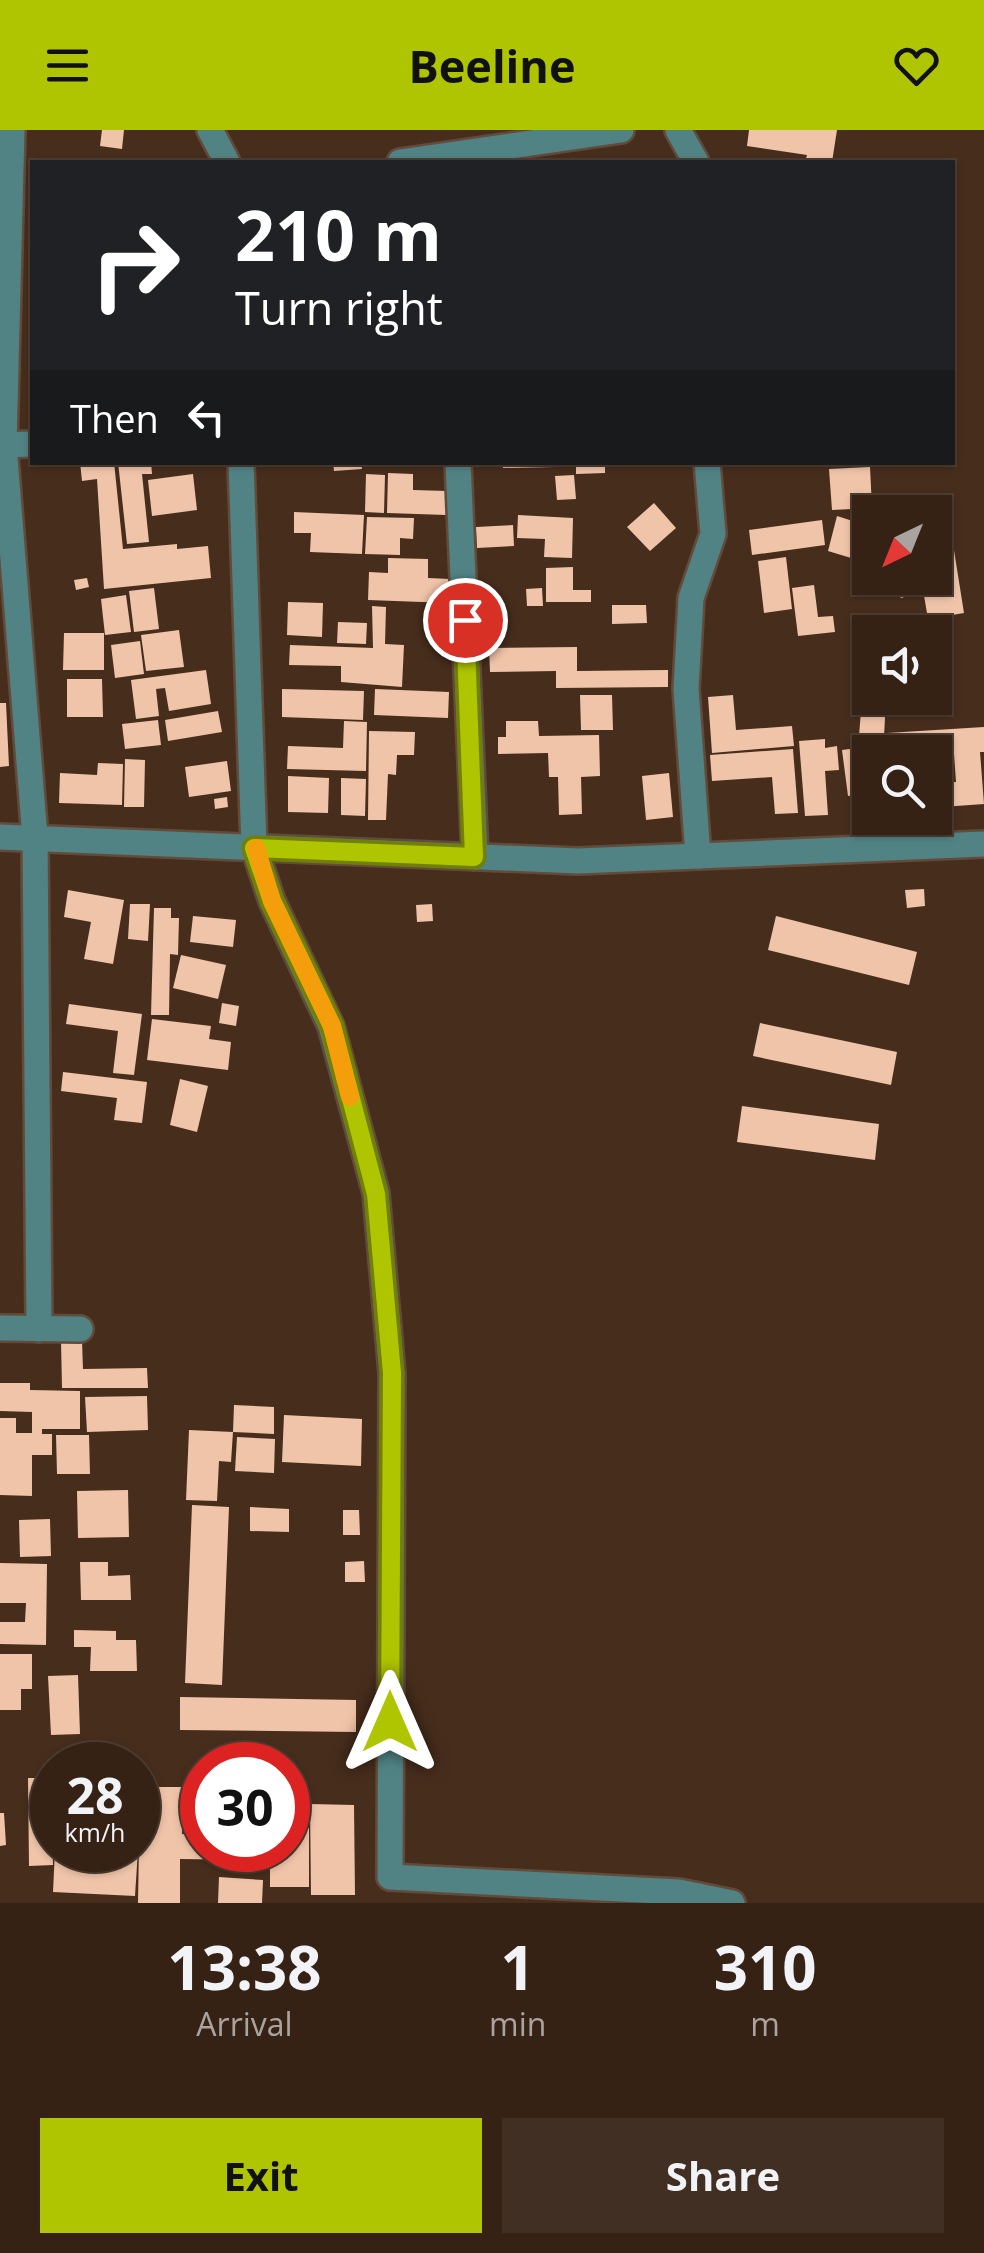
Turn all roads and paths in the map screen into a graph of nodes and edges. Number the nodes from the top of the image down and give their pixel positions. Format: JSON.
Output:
{"nodes":[{"id":1,"x":12,"y":130,"type":"edge"},
{"id":2,"x":210,"y":130,"type":"edge"},
{"id":3,"x":620,"y":130,"type":"edge"},
{"id":4,"x":678,"y":130,"type":"edge"},
{"id":5,"x":226,"y":160,"type":"edge"},
{"id":6,"x":414,"y":160,"type":"edge"},
{"id":7,"x":695,"y":160,"type":"edge"},
{"id":8,"x":30,"y":444,"type":"edge"},
{"id":9,"x":2,"y":445,"type":"edge"},
{"id":10,"x":242,"y":465,"type":"edge"},
{"id":11,"x":458,"y":465,"type":"edge"},
{"id":12,"x":707,"y":465,"type":"edge"},
{"id":13,"x":0,"y":837,"type":"edge"},
{"id":14,"x":35,"y":838,"type":"junction"},
{"id":15,"x":984,"y":844,"type":"edge"},
{"id":16,"x":254,"y":848,"type":"junction"},
{"id":17,"x":698,"y":856,"type":"junction"},
{"id":18,"x":474,"y":857,"type":"junction"},
{"id":19,"x":0,"y":1328,"type":"edge"},
{"id":20,"x":39,"y":1328,"type":"junction"},
{"id":21,"x":80,"y":1330,"type":"dead end"},
{"id":22,"x":732,"y":1903,"type":"edge"}],
"edges":[{"from":1,"to":9,"type":"street"},
{"from":2,"to":5,"type":"street"},
{"from":3,"to":6,"type":"street"},
{"from":4,"to":7,"type":"street"},
{"from":8,"to":9,"type":"street"},
{"from":9,"to":14,"type":"street"},
{"from":10,"to":16,"type":"street"},
{"from":11,"to":18,"type":"street"},
{"from":12,"to":17,"type":"street"},
{"from":13,"to":14,"type":"street"},
{"from":14,"to":16,"type":"street"},
{"from":14,"to":20,"type":"street"},
{"from":15,"to":17,"type":"street"},
{"from":16,"to":18,"type":"street"},
{"from":16,"to":22,"type":"street"},
{"from":17,"to":18,"type":"street"},
{"from":19,"to":20,"type":"street"},
{"from":20,"to":21,"type":"street"}]}
